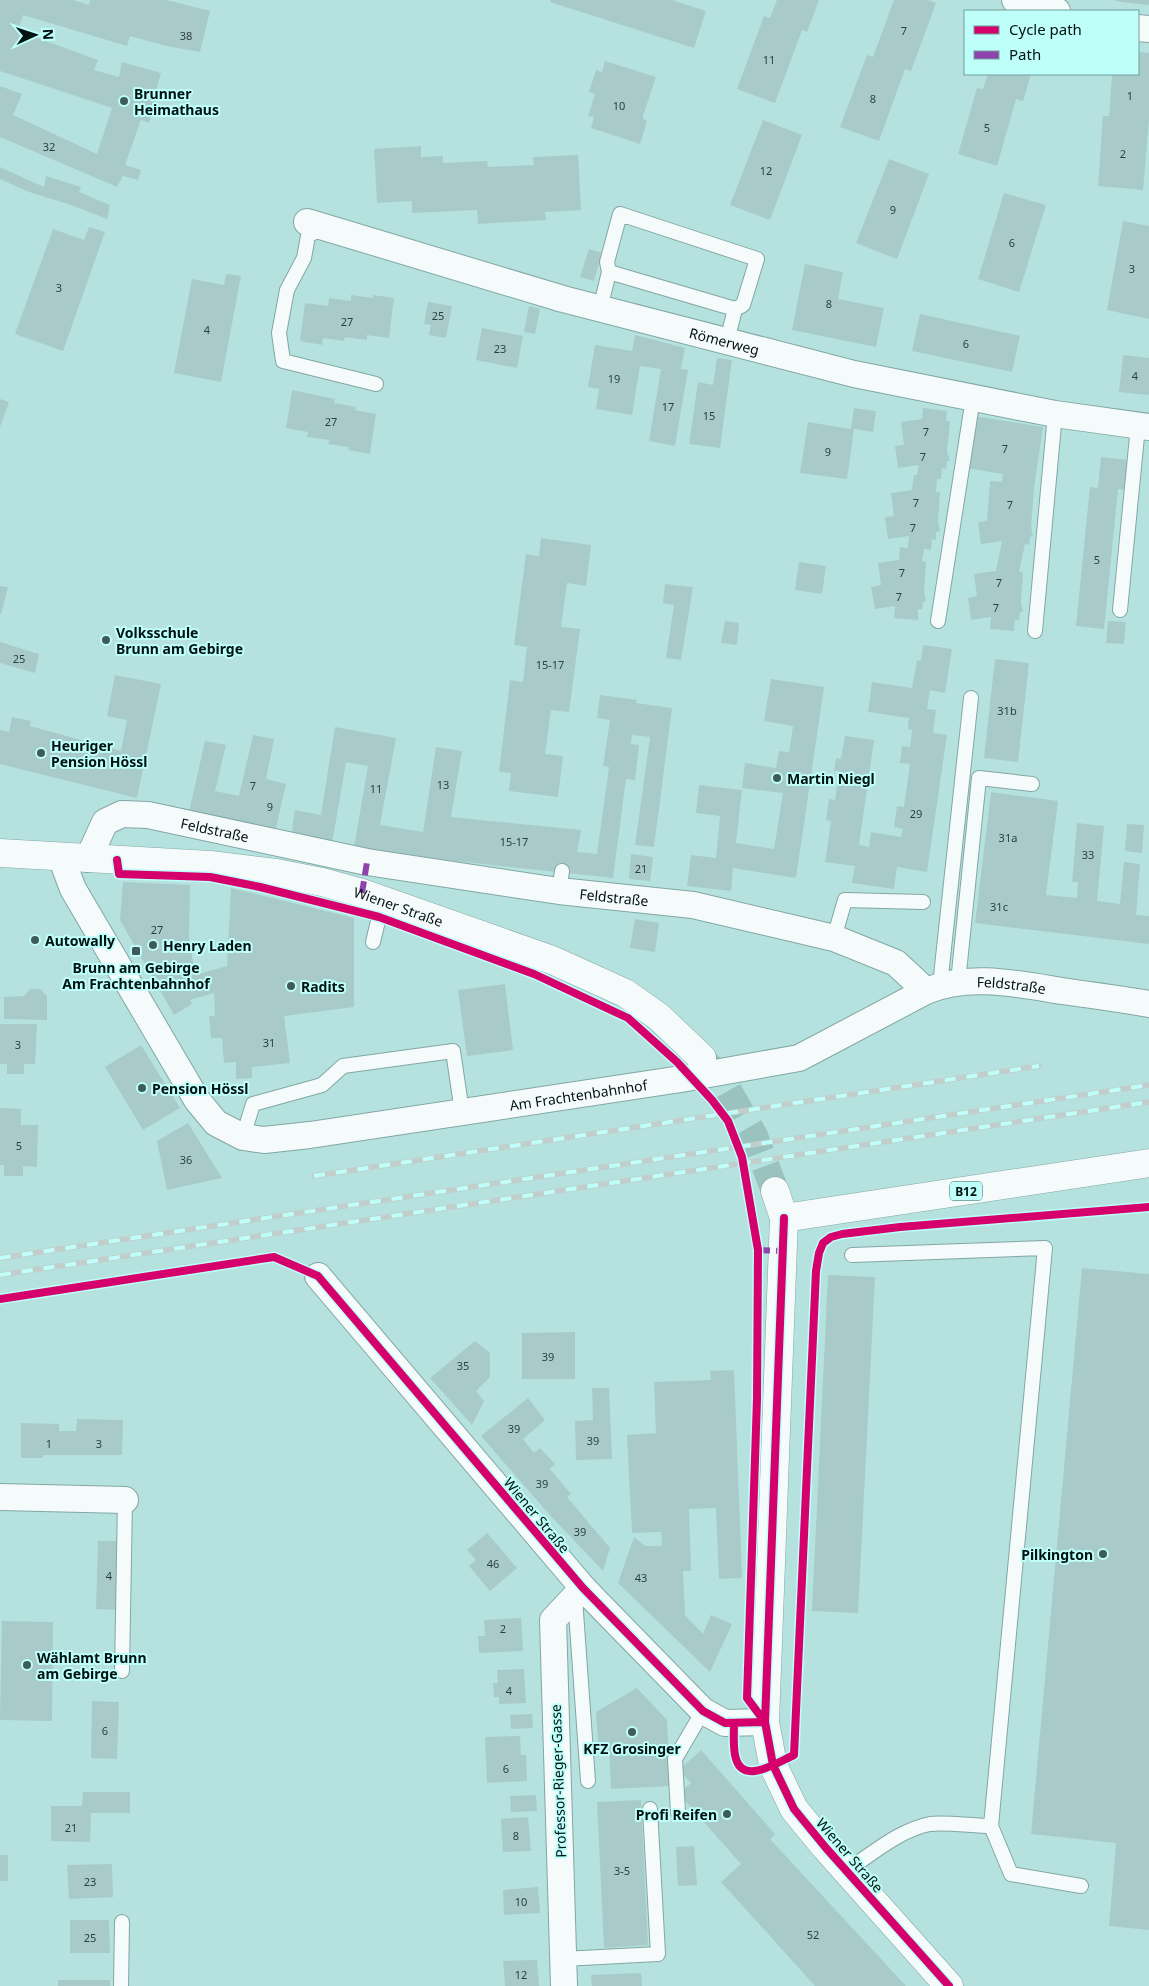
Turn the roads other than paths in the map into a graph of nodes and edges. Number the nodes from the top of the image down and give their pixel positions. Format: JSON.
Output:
{"nodes":[{"id":1,"x":1015,"y":0,"type":"edge"},
{"id":2,"x":1053,"y":10,"type":"edge"},
{"id":3,"x":315,"y":224,"type":"joint"},
{"id":4,"x":609,"y":272,"type":"junction"},
{"id":5,"x":600,"y":308,"type":"junction"},
{"id":6,"x":735,"y":309,"type":"junction"},
{"id":7,"x":727,"y":341,"type":"junction"},
{"id":8,"x":376,"y":384,"type":"dead end"},
{"id":9,"x":973,"y":398,"type":"junction"},
{"id":10,"x":1055,"y":414,"type":"junction"},
{"id":11,"x":1144,"y":427,"type":"edge"},
{"id":12,"x":1120,"y":610,"type":"dead end"},
{"id":13,"x":938,"y":621,"type":"dead end"},
{"id":14,"x":1035,"y":630,"type":"dead end"},
{"id":15,"x":971,"y":698,"type":"dead end"},
{"id":16,"x":1032,"y":784,"type":"dead end"},
{"id":17,"x":0,"y":853,"type":"edge"},
{"id":18,"x":61,"y":857,"type":"junction"},
{"id":19,"x":88,"y":859,"type":"junction"},
{"id":20,"x":383,"y":900,"type":"junction"},
{"id":21,"x":923,"y":902,"type":"dead end"},
{"id":22,"x":834,"y":938,"type":"junction"},
{"id":23,"x":373,"y":942,"type":"dead end"},
{"id":24,"x":942,"y":986,"type":"junction"},
{"id":25,"x":1149,"y":1004,"type":"edge"},
{"id":26,"x":702,"y":1058,"type":"tunnel mouth"},
{"id":27,"x":462,"y":1112,"type":"junction"},
{"id":28,"x":243,"y":1137,"type":"junction"},
{"id":29,"x":1149,"y":1163,"type":"edge"},
{"id":30,"x":775,"y":1191,"type":"tunnel mouth"},
{"id":31,"x":784,"y":1218,"type":"junction"},
{"id":32,"x":852,"y":1255,"type":"dead end"},
{"id":33,"x":318,"y":1276,"type":"dead end"},
{"id":34,"x":0,"y":1497,"type":"edge"},
{"id":35,"x":125,"y":1500,"type":"joint"},
{"id":36,"x":579,"y":1593,"type":"junction"},
{"id":37,"x":122,"y":1670,"type":"dead end"},
{"id":38,"x":703,"y":1711,"type":"junction"},
{"id":39,"x":765,"y":1722,"type":"junction"},
{"id":40,"x":588,"y":1781,"type":"dead end"},
{"id":41,"x":650,"y":1809,"type":"dead end"},
{"id":42,"x":678,"y":1812,"type":"dead end"},
{"id":43,"x":992,"y":1826,"type":"junction"},
{"id":44,"x":846,"y":1871,"type":"junction"},
{"id":45,"x":1081,"y":1886,"type":"dead end"},
{"id":46,"x":122,"y":1922,"type":"dead end"},
{"id":47,"x":563,"y":1959,"type":"junction"},
{"id":48,"x":121,"y":1986,"type":"edge"},
{"id":49,"x":564,"y":1986,"type":"edge"},
{"id":50,"x":949,"y":1986,"type":"edge"}],
"edges":[{"from":1,"to":2,"type":"street"},
{"from":3,"to":5,"type":"street","name":"Römerweg"},
{"from":3,"to":8,"type":"lane"},
{"from":4,"to":5,"type":"lane"},
{"from":4,"to":6,"type":"lane"},
{"from":4,"to":6,"type":"lane"},
{"from":5,"to":7,"type":"street","name":"Römerweg"},
{"from":6,"to":7,"type":"lane"},
{"from":7,"to":9,"type":"street","name":"Römerweg"},
{"from":9,"to":10,"type":"street","name":"Römerweg"},
{"from":9,"to":13,"type":"lane"},
{"from":10,"to":11,"type":"street","name":"Römerweg"},
{"from":10,"to":14,"type":"lane"},
{"from":11,"to":12,"type":"lane"},
{"from":15,"to":24,"type":"lane"},
{"from":16,"to":24,"type":"lane"},
{"from":17,"to":18,"type":"main road","name":"Wiener Straße"},
{"from":18,"to":19,"type":"main road","name":"Wiener Straße"},
{"from":18,"to":28,"type":"street","name":"Am Frachtenbahnhof"},
{"from":19,"to":20,"type":"main road","name":"Wiener Straße"},
{"from":19,"to":22,"type":"street","name":"Feldstraße"},
{"from":20,"to":23,"type":"lane"},
{"from":20,"to":26,"type":"main road","name":"Wiener Straße"},
{"from":21,"to":22,"type":"lane"},
{"from":22,"to":24,"type":"street","name":"Feldstraße"},
{"from":24,"to":25,"type":"street","name":"Feldstraße"},
{"from":24,"to":27,"type":"street","name":"Am Frachtenbahnhof"},
{"from":27,"to":28,"type":"street","name":"Am Frachtenbahnhof"},
{"from":27,"to":28,"type":"lane"},
{"from":29,"to":31,"type":"main road","number":"B12"},
{"from":30,"to":31,"type":"main road","name":"Wiener Straße"},
{"from":31,"to":39,"type":"main road","name":"Wiener Straße"},
{"from":32,"to":43,"type":"lane"},
{"from":33,"to":36,"type":"street","name":"Wiener Straße"},
{"from":34,"to":35,"type":"street"},
{"from":35,"to":37,"type":"lane"},
{"from":36,"to":38,"type":"street","name":"Wiener Straße"},
{"from":36,"to":40,"type":"lane"},
{"from":36,"to":47,"type":"street","name":"Professor-Rieger-Gasse"},
{"from":38,"to":39,"type":"street","name":"Wiener Straße"},
{"from":38,"to":42,"type":"lane"},
{"from":39,"to":44,"type":"main road","name":"Wiener Straße"},
{"from":41,"to":47,"type":"lane"},
{"from":43,"to":44,"type":"lane"},
{"from":43,"to":45,"type":"lane"},
{"from":44,"to":50,"type":"main road","name":"Wiener Straße"},
{"from":46,"to":48,"type":"lane"},
{"from":47,"to":49,"type":"street","name":"Professor-Rieger-Gasse"}]}
